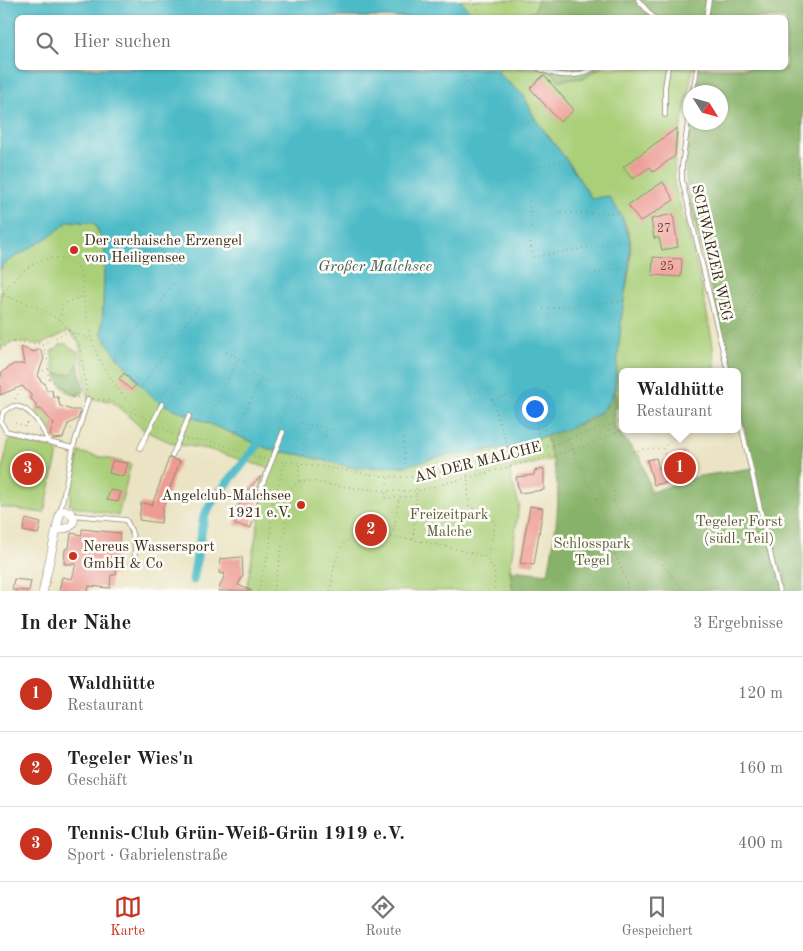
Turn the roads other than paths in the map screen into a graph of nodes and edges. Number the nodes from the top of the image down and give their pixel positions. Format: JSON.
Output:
{"nodes":[{"id":1,"x":638,"y":0,"type":"edge"},
{"id":2,"x":709,"y":0,"type":"edge"},
{"id":3,"x":651,"y":15,"type":"edge"},
{"id":4,"x":706,"y":15,"type":"edge"},
{"id":5,"x":542,"y":70,"type":"edge"},
{"id":6,"x":590,"y":70,"type":"edge"},
{"id":7,"x":668,"y":70,"type":"edge"},
{"id":8,"x":697,"y":70,"type":"edge"},
{"id":9,"x":694,"y":85,"type":"edge"},
{"id":10,"x":665,"y":115,"type":"dead end"},
{"id":11,"x":687,"y":130,"type":"edge"},
{"id":12,"x":727,"y":368,"type":"edge"},
{"id":13,"x":88,"y":399,"type":"road end"},
{"id":14,"x":160,"y":403,"type":"road end"},
{"id":15,"x":189,"y":416,"type":"dead end"},
{"id":16,"x":6,"y":431,"type":"junction"},
{"id":17,"x":741,"y":431,"type":"edge"},
{"id":18,"x":0,"y":432,"type":"edge"},
{"id":19,"x":283,"y":432,"type":"dead end"},
{"id":20,"x":48,"y":441,"type":"junction"},
{"id":21,"x":73,"y":448,"type":"junction"},
{"id":22,"x":140,"y":448,"type":"dead end"},
{"id":23,"x":172,"y":456,"type":"dead end"},
{"id":24,"x":261,"y":488,"type":"dead end"},
{"id":25,"x":60,"y":513,"type":"junction"},
{"id":26,"x":72,"y":515,"type":"junction"},
{"id":27,"x":56,"y":530,"type":"junction"},
{"id":28,"x":132,"y":563,"type":"dead end"},
{"id":29,"x":43,"y":591,"type":"edge"},
{"id":30,"x":779,"y":591,"type":"edge"}],
"edges":[{"from":1,"to":3,"type":"lane"},
{"from":2,"to":4,"type":"lane"},
{"from":5,"to":6,"type":"lane"},
{"from":7,"to":10,"type":"lane"},
{"from":8,"to":9,"type":"lane"},
{"from":11,"to":12,"type":"lane","name":"SCHWARZER WEG"},
{"from":13,"to":21,"type":"lane"},
{"from":14,"to":22,"type":"lane"},
{"from":15,"to":23,"type":"lane"},
{"from":16,"to":18,"type":"lane"},
{"from":16,"to":20,"type":"lane"},
{"from":16,"to":20,"type":"lane"},
{"from":17,"to":30,"type":"lane"},
{"from":19,"to":24,"type":"lane"},
{"from":20,"to":21,"type":"lane"},
{"from":21,"to":25,"type":"lane"},
{"from":25,"to":26,"type":"street"},
{"from":25,"to":27,"type":"street"},
{"from":26,"to":27,"type":"street"},
{"from":26,"to":28,"type":"lane"},
{"from":27,"to":29,"type":"street"}]}
